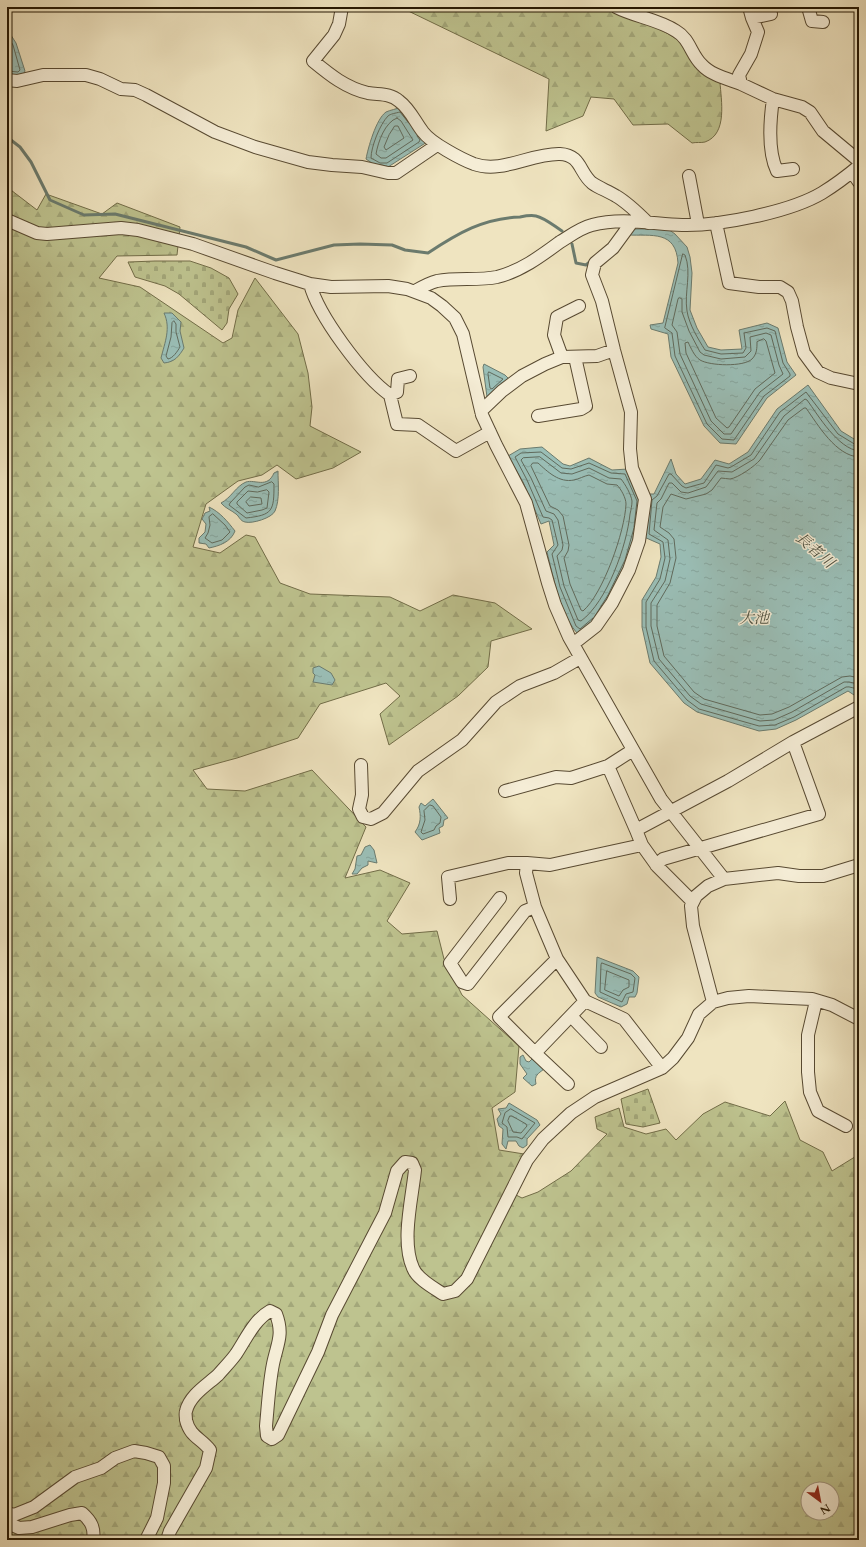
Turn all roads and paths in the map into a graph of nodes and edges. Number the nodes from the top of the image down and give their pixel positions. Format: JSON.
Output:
{"nodes":[{"id":1,"x":342,"y":7,"type":"edge"},
{"id":2,"x":616,"y":7,"type":"edge"},
{"id":3,"x":808,"y":7,"type":"edge"},
{"id":4,"x":750,"y":13,"type":"edge"},
{"id":5,"x":771,"y":14,"type":"dead end"},
{"id":6,"x":823,"y":22,"type":"dead end"},
{"id":7,"x":7,"y":80,"type":"edge"},
{"id":8,"x":741,"y":84,"type":"junction"},
{"id":9,"x":773,"y":99,"type":"junction"},
{"id":10,"x":437,"y":145,"type":"junction"},
{"id":11,"x":859,"y":161,"type":"edge"},
{"id":12,"x":793,"y":169,"type":"dead end"},
{"id":13,"x":857,"y":173,"type":"edge"},
{"id":14,"x":689,"y":176,"type":"dead end"},
{"id":15,"x":7,"y":220,"type":"edge"},
{"id":16,"x":632,"y":222,"type":"junction"},
{"id":17,"x":648,"y":223,"type":"junction"},
{"id":18,"x":716,"y":223,"type":"junction"},
{"id":19,"x":698,"y":224,"type":"junction"},
{"id":20,"x":310,"y":284,"type":"junction"},
{"id":21,"x":415,"y":291,"type":"junction"},
{"id":22,"x":580,"y":306,"type":"dead end"},
{"id":23,"x":614,"y":350,"type":"junction"},
{"id":24,"x":569,"y":357,"type":"junction"},
{"id":25,"x":410,"y":376,"type":"dead end"},
{"id":26,"x":859,"y":384,"type":"edge"},
{"id":27,"x":390,"y":395,"type":"junction"},
{"id":28,"x":481,"y":411,"type":"junction"},
{"id":29,"x":538,"y":416,"type":"dead end"},
{"id":30,"x":490,"y":432,"type":"junction"},
{"id":31,"x":573,"y":644,"type":"junction"},
{"id":32,"x":580,"y":658,"type":"junction"},
{"id":33,"x":859,"y":707,"type":"edge"},
{"id":34,"x":793,"y":742,"type":"junction"},
{"id":35,"x":633,"y":750,"type":"junction"},
{"id":36,"x":361,"y":765,"type":"dead end"},
{"id":37,"x":608,"y":766,"type":"junction"},
{"id":38,"x":505,"y":791,"type":"dead end"},
{"id":39,"x":670,"y":812,"type":"junction"},
{"id":40,"x":636,"y":830,"type":"junction"},
{"id":41,"x":642,"y":845,"type":"junction"},
{"id":42,"x":700,"y":849,"type":"junction"},
{"id":43,"x":526,"y":863,"type":"junction"},
{"id":44,"x":656,"y":865,"type":"junction"},
{"id":45,"x":859,"y":865,"type":"edge"},
{"id":46,"x":724,"y":880,"type":"junction"},
{"id":47,"x":500,"y":898,"type":"dead end"},
{"id":48,"x":450,"y":899,"type":"dead end"},
{"id":49,"x":693,"y":902,"type":"junction"},
{"id":50,"x":535,"y":907,"type":"junction"},
{"id":51,"x":557,"y":959,"type":"junction"},
{"id":52,"x":585,"y":1001,"type":"junction"},
{"id":53,"x":816,"y":1001,"type":"junction"},
{"id":54,"x":713,"y":1002,"type":"junction"},
{"id":55,"x":571,"y":1016,"type":"junction"},
{"id":56,"x":859,"y":1019,"type":"edge"},
{"id":57,"x":601,"y":1047,"type":"dead end"},
{"id":58,"x":535,"y":1053,"type":"junction"},
{"id":59,"x":662,"y":1068,"type":"junction"},
{"id":60,"x":568,"y":1084,"type":"dead end"},
{"id":61,"x":846,"y":1126,"type":"dead end"},
{"id":62,"x":7,"y":1512,"type":"edge"},
{"id":63,"x":7,"y":1521,"type":"edge"},
{"id":64,"x":93,"y":1540,"type":"edge"},
{"id":65,"x":146,"y":1540,"type":"edge"},
{"id":66,"x":166,"y":1540,"type":"edge"}],
"edges":[{"from":1,"to":10,"type":"street"},
{"from":2,"to":8,"type":"street"},
{"from":3,"to":6,"type":"street"},
{"from":4,"to":5,"type":"street"},
{"from":4,"to":8,"type":"street"},
{"from":7,"to":10,"type":"street"},
{"from":8,"to":9,"type":"street"},
{"from":9,"to":11,"type":"street"},
{"from":9,"to":12,"type":"street"},
{"from":10,"to":17,"type":"street"},
{"from":13,"to":18,"type":"street"},
{"from":14,"to":19,"type":"street"},
{"from":15,"to":20,"type":"street"},
{"from":16,"to":17,"type":"street"},
{"from":16,"to":21,"type":"street"},
{"from":16,"to":23,"type":"street"},
{"from":17,"to":19,"type":"street"},
{"from":18,"to":19,"type":"street"},
{"from":18,"to":26,"type":"street"},
{"from":20,"to":21,"type":"street"},
{"from":20,"to":27,"type":"street"},
{"from":21,"to":28,"type":"street"},
{"from":22,"to":24,"type":"street"},
{"from":23,"to":24,"type":"street"},
{"from":23,"to":31,"type":"street"},
{"from":24,"to":28,"type":"street"},
{"from":24,"to":29,"type":"street"},
{"from":25,"to":27,"type":"street"},
{"from":27,"to":30,"type":"street"},
{"from":28,"to":30,"type":"street"},
{"from":30,"to":31,"type":"street"},
{"from":31,"to":32,"type":"street"},
{"from":32,"to":35,"type":"street"},
{"from":32,"to":36,"type":"street"},
{"from":33,"to":34,"type":"street"},
{"from":34,"to":39,"type":"street"},
{"from":34,"to":42,"type":"street"},
{"from":35,"to":37,"type":"street"},
{"from":35,"to":39,"type":"street"},
{"from":37,"to":38,"type":"street"},
{"from":37,"to":40,"type":"street"},
{"from":39,"to":40,"type":"street"},
{"from":39,"to":42,"type":"street"},
{"from":40,"to":41,"type":"street"},
{"from":41,"to":43,"type":"street"},
{"from":41,"to":44,"type":"street"},
{"from":42,"to":44,"type":"street"},
{"from":42,"to":46,"type":"street"},
{"from":43,"to":48,"type":"street"},
{"from":43,"to":50,"type":"street"},
{"from":44,"to":49,"type":"street"},
{"from":45,"to":46,"type":"street"},
{"from":46,"to":49,"type":"street"},
{"from":47,"to":50,"type":"street"},
{"from":49,"to":54,"type":"street"},
{"from":50,"to":51,"type":"street"},
{"from":51,"to":52,"type":"street"},
{"from":51,"to":58,"type":"street"},
{"from":52,"to":55,"type":"street"},
{"from":52,"to":59,"type":"street"},
{"from":53,"to":54,"type":"street"},
{"from":53,"to":56,"type":"street"},
{"from":53,"to":61,"type":"street"},
{"from":54,"to":59,"type":"street"},
{"from":55,"to":57,"type":"street"},
{"from":55,"to":58,"type":"street"},
{"from":58,"to":60,"type":"street"},
{"from":59,"to":66,"type":"street"},
{"from":62,"to":65,"type":"street"},
{"from":63,"to":64,"type":"street"}]}
